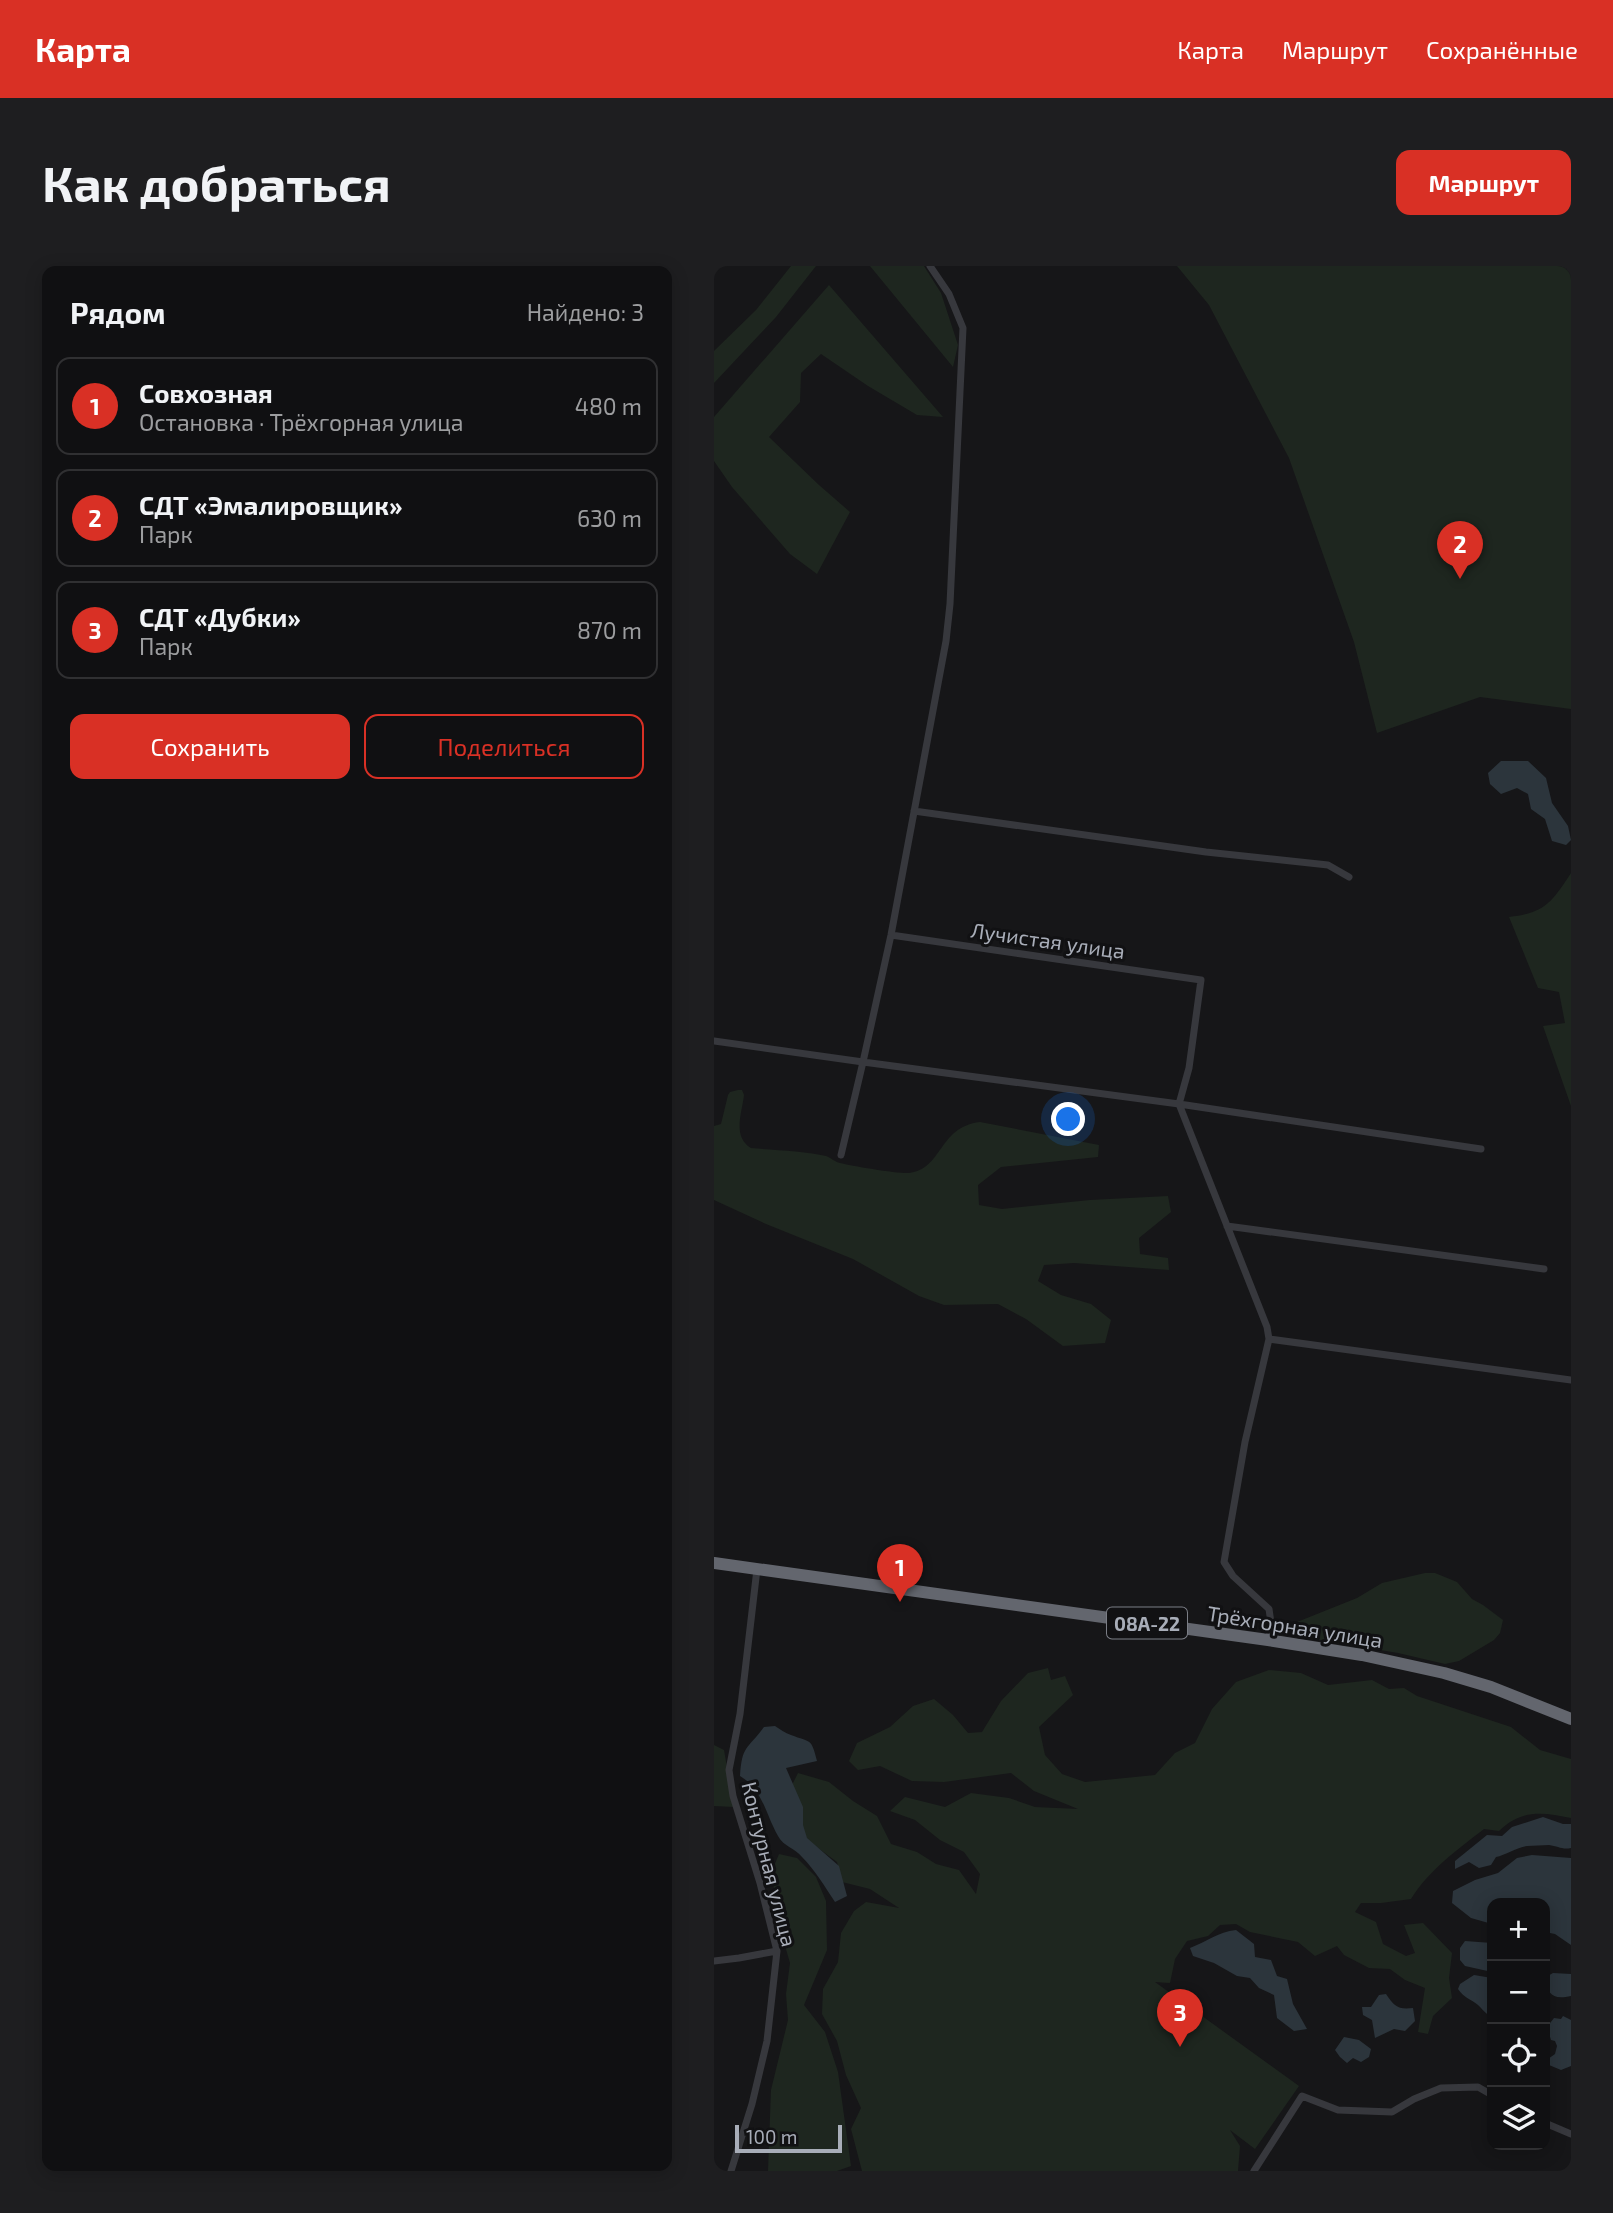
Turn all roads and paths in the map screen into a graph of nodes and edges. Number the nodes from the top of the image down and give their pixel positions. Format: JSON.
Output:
{"nodes":[{"id":1,"x":930,"y":266,"type":"edge"},
{"id":2,"x":914,"y":811,"type":"junction"},
{"id":3,"x":1349,"y":877,"type":"dead end"},
{"id":4,"x":891,"y":935,"type":"junction"},
{"id":5,"x":714,"y":1041,"type":"edge"},
{"id":6,"x":863,"y":1062,"type":"junction"},
{"id":7,"x":1179,"y":1104,"type":"junction"},
{"id":8,"x":1481,"y":1149,"type":"dead end"},
{"id":9,"x":842,"y":1155,"type":"dead end"},
{"id":10,"x":1227,"y":1226,"type":"junction"},
{"id":11,"x":1544,"y":1269,"type":"dead end"},
{"id":12,"x":1269,"y":1339,"type":"junction"},
{"id":13,"x":1571,"y":1380,"type":"edge"},
{"id":14,"x":714,"y":1563,"type":"edge"},
{"id":15,"x":757,"y":1569,"type":"junction"},
{"id":16,"x":1268,"y":1640,"type":"junction"},
{"id":17,"x":1571,"y":1719,"type":"edge"},
{"id":18,"x":777,"y":1951,"type":"junction"},
{"id":19,"x":714,"y":1961,"type":"edge"},
{"id":20,"x":1487,"y":2092,"type":"edge"},
{"id":21,"x":1550,"y":2125,"type":"edge"},
{"id":22,"x":1571,"y":2134,"type":"edge"},
{"id":23,"x":732,"y":2168,"type":"edge"},
{"id":24,"x":1254,"y":2171,"type":"edge"}],
"edges":[{"from":1,"to":2,"type":"street"},
{"from":2,"to":3,"type":"street"},
{"from":2,"to":4,"type":"street"},
{"from":4,"to":6,"type":"street"},
{"from":4,"to":7,"type":"street","name":"Лучистая улица"},
{"from":5,"to":6,"type":"street"},
{"from":6,"to":7,"type":"street"},
{"from":6,"to":9,"type":"street"},
{"from":7,"to":8,"type":"street"},
{"from":7,"to":10,"type":"street"},
{"from":10,"to":11,"type":"street"},
{"from":10,"to":12,"type":"street"},
{"from":12,"to":13,"type":"street"},
{"from":12,"to":16,"type":"street"},
{"from":14,"to":15,"type":"highway","name":"Трёхгорная улица","number":"08А-22"},
{"from":15,"to":16,"type":"highway","name":"Трёхгорная улица","number":"08А-22"},
{"from":15,"to":18,"type":"street","name":"Контурная улица"},
{"from":16,"to":17,"type":"highway","name":"Трёхгорная улица","number":"08А-22"},
{"from":18,"to":19,"type":"street"},
{"from":18,"to":23,"type":"street","name":"Контурная улица"},
{"from":20,"to":24,"type":"street"},
{"from":21,"to":22,"type":"street"}]}
